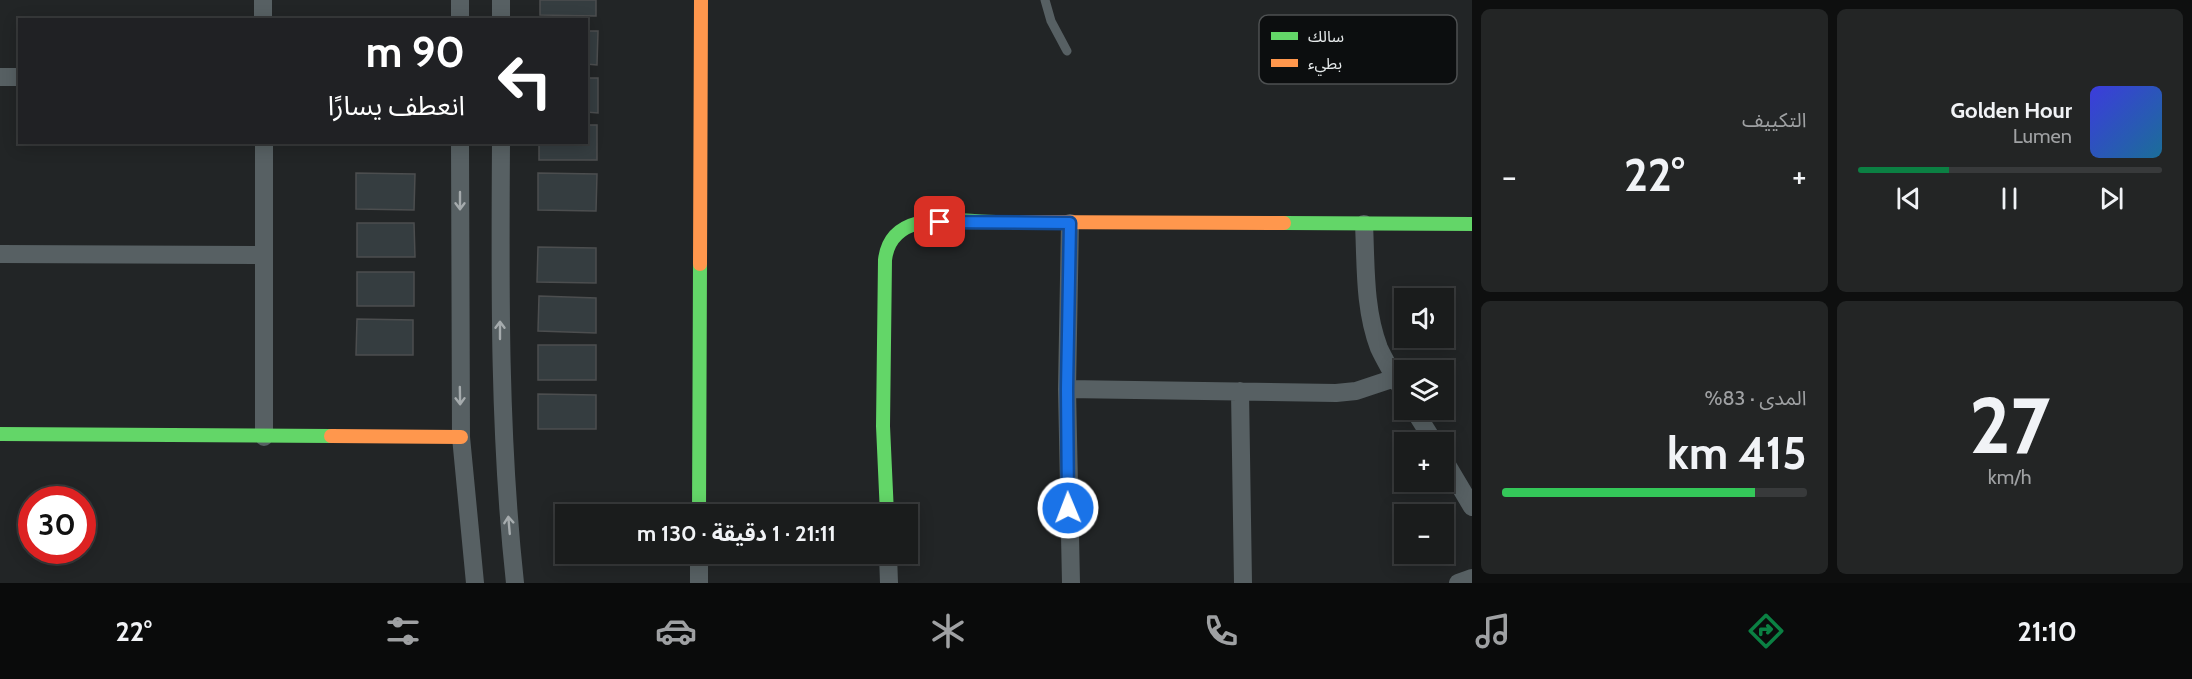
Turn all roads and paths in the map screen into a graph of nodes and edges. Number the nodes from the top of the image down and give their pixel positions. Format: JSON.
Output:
{"nodes":[{"id":1,"x":263,"y":0,"type":"edge"},
{"id":2,"x":460,"y":0,"type":"edge"},
{"id":3,"x":501,"y":0,"type":"edge"},
{"id":4,"x":701,"y":0,"type":"edge"},
{"id":5,"x":1045,"y":0,"type":"edge"},
{"id":6,"x":263,"y":18,"type":"edge"},
{"id":7,"x":460,"y":18,"type":"edge"},
{"id":8,"x":501,"y":18,"type":"edge"},
{"id":9,"x":1067,"y":51,"type":"dead end"},
{"id":10,"x":0,"y":76,"type":"edge"},
{"id":11,"x":18,"y":77,"type":"edge"},
{"id":12,"x":264,"y":144,"type":"edge"},
{"id":13,"x":460,"y":144,"type":"edge"},
{"id":14,"x":501,"y":144,"type":"edge"},
{"id":15,"x":1070,"y":223,"type":"junction"},
{"id":16,"x":1364,"y":224,"type":"junction"},
{"id":17,"x":1472,"y":225,"type":"edge"},
{"id":18,"x":0,"y":254,"type":"edge"},
{"id":19,"x":264,"y":255,"type":"junction"},
{"id":20,"x":1394,"y":374,"type":"edge"},
{"id":21,"x":1394,"y":386,"type":"edge"},
{"id":22,"x":1067,"y":389,"type":"junction"},
{"id":23,"x":1240,"y":391,"type":"junction"},
{"id":24,"x":0,"y":434,"type":"edge"},
{"id":25,"x":264,"y":436,"type":"junction"},
{"id":26,"x":461,"y":437,"type":"junction"},
{"id":27,"x":1454,"y":477,"type":"edge"},
{"id":28,"x":699,"y":504,"type":"edge"},
{"id":29,"x":887,"y":504,"type":"edge"},
{"id":30,"x":1472,"y":507,"type":"edge"},
{"id":31,"x":699,"y":564,"type":"edge"},
{"id":32,"x":888,"y":564,"type":"edge"},
{"id":33,"x":1472,"y":578,"type":"edge"},
{"id":34,"x":475,"y":583,"type":"edge"},
{"id":35,"x":515,"y":583,"type":"edge"},
{"id":36,"x":699,"y":583,"type":"edge"},
{"id":37,"x":889,"y":583,"type":"edge"},
{"id":38,"x":1071,"y":583,"type":"edge"},
{"id":39,"x":1243,"y":583,"type":"edge"},
{"id":40,"x":1458,"y":583,"type":"edge"}],
"edges":[{"from":1,"to":6,"type":"street"},
{"from":2,"to":7,"type":"street"},
{"from":3,"to":8,"type":"street"},
{"from":4,"to":28,"type":"street"},
{"from":5,"to":9,"type":"lane"},
{"from":10,"to":11,"type":"street"},
{"from":12,"to":19,"type":"street"},
{"from":13,"to":26,"type":"street","one_way":true},
{"from":35,"to":14,"type":"street","one_way":true},
{"from":15,"to":16,"type":"street"},
{"from":15,"to":22,"type":"street"},
{"from":15,"to":29,"type":"street"},
{"from":16,"to":17,"type":"street"},
{"from":16,"to":20,"type":"street"},
{"from":18,"to":19,"type":"street"},
{"from":19,"to":25,"type":"street"},
{"from":21,"to":23,"type":"street"},
{"from":22,"to":23,"type":"street"},
{"from":22,"to":38,"type":"street"},
{"from":23,"to":39,"type":"street"},
{"from":24,"to":25,"type":"street"},
{"from":25,"to":26,"type":"street"},
{"from":26,"to":34,"type":"street"},
{"from":27,"to":30,"type":"street"},
{"from":31,"to":36,"type":"street"},
{"from":32,"to":37,"type":"street"},
{"from":33,"to":40,"type":"street"}]}
